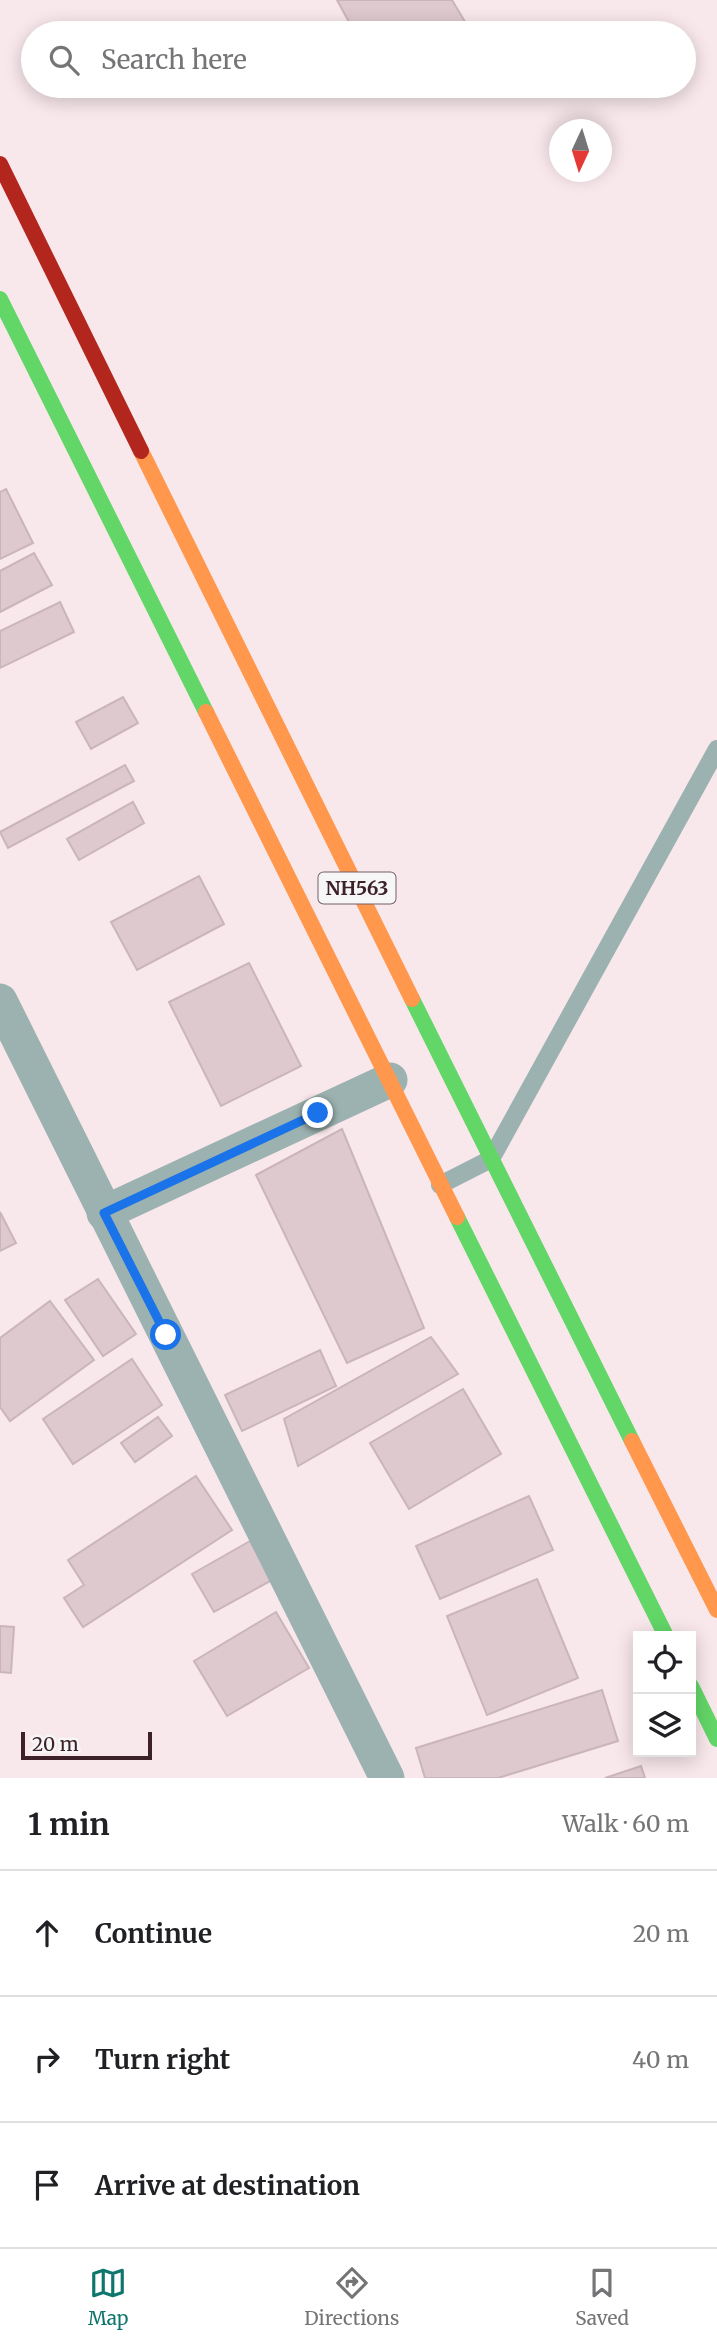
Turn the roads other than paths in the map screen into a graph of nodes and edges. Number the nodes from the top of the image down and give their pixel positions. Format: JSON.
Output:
{"nodes":[{"id":1,"x":0,"y":164,"type":"edge"},
{"id":2,"x":0,"y":299,"type":"edge"},
{"id":3,"x":717,"y":749,"type":"edge"},
{"id":4,"x":0,"y":1001,"type":"edge"},
{"id":5,"x":390,"y":1080,"type":"junction"},
{"id":6,"x":491,"y":1159,"type":"junction"},
{"id":7,"x":440,"y":1185,"type":"junction"},
{"id":8,"x":104,"y":1213,"type":"junction"},
{"id":9,"x":717,"y":1610,"type":"edge"},
{"id":10,"x":663,"y":1631,"type":"edge"},
{"id":11,"x":695,"y":1694,"type":"edge"},
{"id":12,"x":717,"y":1739,"type":"edge"},
{"id":13,"x":387,"y":1778,"type":"edge"}],
"edges":[{"from":1,"to":6,"type":"highway","number":"NH563"},
{"from":2,"to":5,"type":"highway","number":"NH563"},
{"from":3,"to":6,"type":"lane"},
{"from":4,"to":8,"type":"street"},
{"from":5,"to":7,"type":"highway","number":"NH563"},
{"from":5,"to":8,"type":"street"},
{"from":6,"to":7,"type":"lane"},
{"from":6,"to":9,"type":"highway","number":"NH563"},
{"from":7,"to":10,"type":"highway","number":"NH563"},
{"from":8,"to":13,"type":"street"},
{"from":11,"to":12,"type":"highway"}]}
